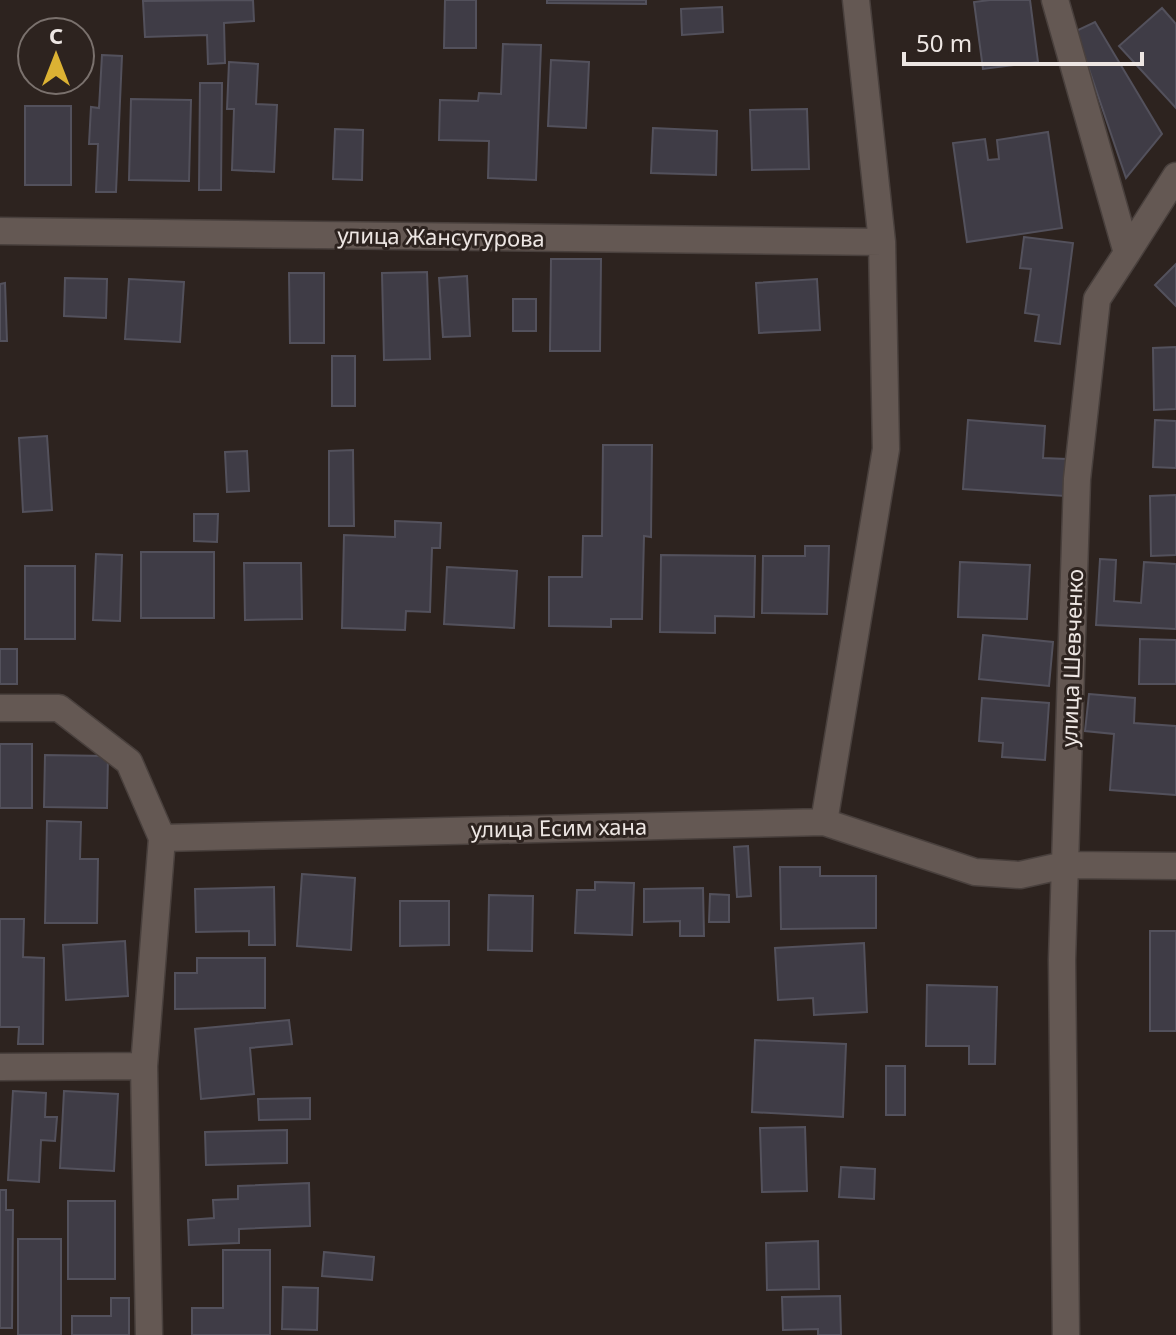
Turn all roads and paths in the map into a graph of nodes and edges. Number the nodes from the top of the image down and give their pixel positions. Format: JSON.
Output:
{"nodes":[{"id":1,"x":856,"y":0,"type":"edge"},
{"id":2,"x":1055,"y":0,"type":"edge"},
{"id":3,"x":1176,"y":176,"type":"edge"},
{"id":4,"x":0,"y":231,"type":"edge"},
{"id":5,"x":882,"y":242,"type":"junction"},
{"id":6,"x":1127,"y":253,"type":"junction"},
{"id":7,"x":0,"y":708,"type":"edge"},
{"id":8,"x":824,"y":822,"type":"junction"},
{"id":9,"x":162,"y":838,"type":"junction"},
{"id":10,"x":1065,"y":865,"type":"junction"},
{"id":11,"x":1176,"y":866,"type":"edge"},
{"id":12,"x":144,"y":1066,"type":"junction"},
{"id":13,"x":0,"y":1067,"type":"edge"},
{"id":14,"x":149,"y":1335,"type":"edge"},
{"id":15,"x":1066,"y":1335,"type":"edge"}],
"edges":[{"from":1,"to":5,"type":"street"},
{"from":2,"to":6,"type":"street"},
{"from":3,"to":6,"type":"street","name":"улица Шевченко"},
{"from":4,"to":5,"type":"street","name":"улица Жансугурова"},
{"from":5,"to":8,"type":"street"},
{"from":6,"to":10,"type":"street","name":"улица Шевченко"},
{"from":7,"to":9,"type":"street"},
{"from":8,"to":9,"type":"street","name":"улица Есим хана"},
{"from":8,"to":10,"type":"street","name":"улица Есим хана"},
{"from":9,"to":12,"type":"street"},
{"from":10,"to":11,"type":"street","name":"улица Есим хана"},
{"from":10,"to":15,"type":"street","name":"улица Шевченко"},
{"from":12,"to":13,"type":"street"},
{"from":12,"to":14,"type":"street"}]}
